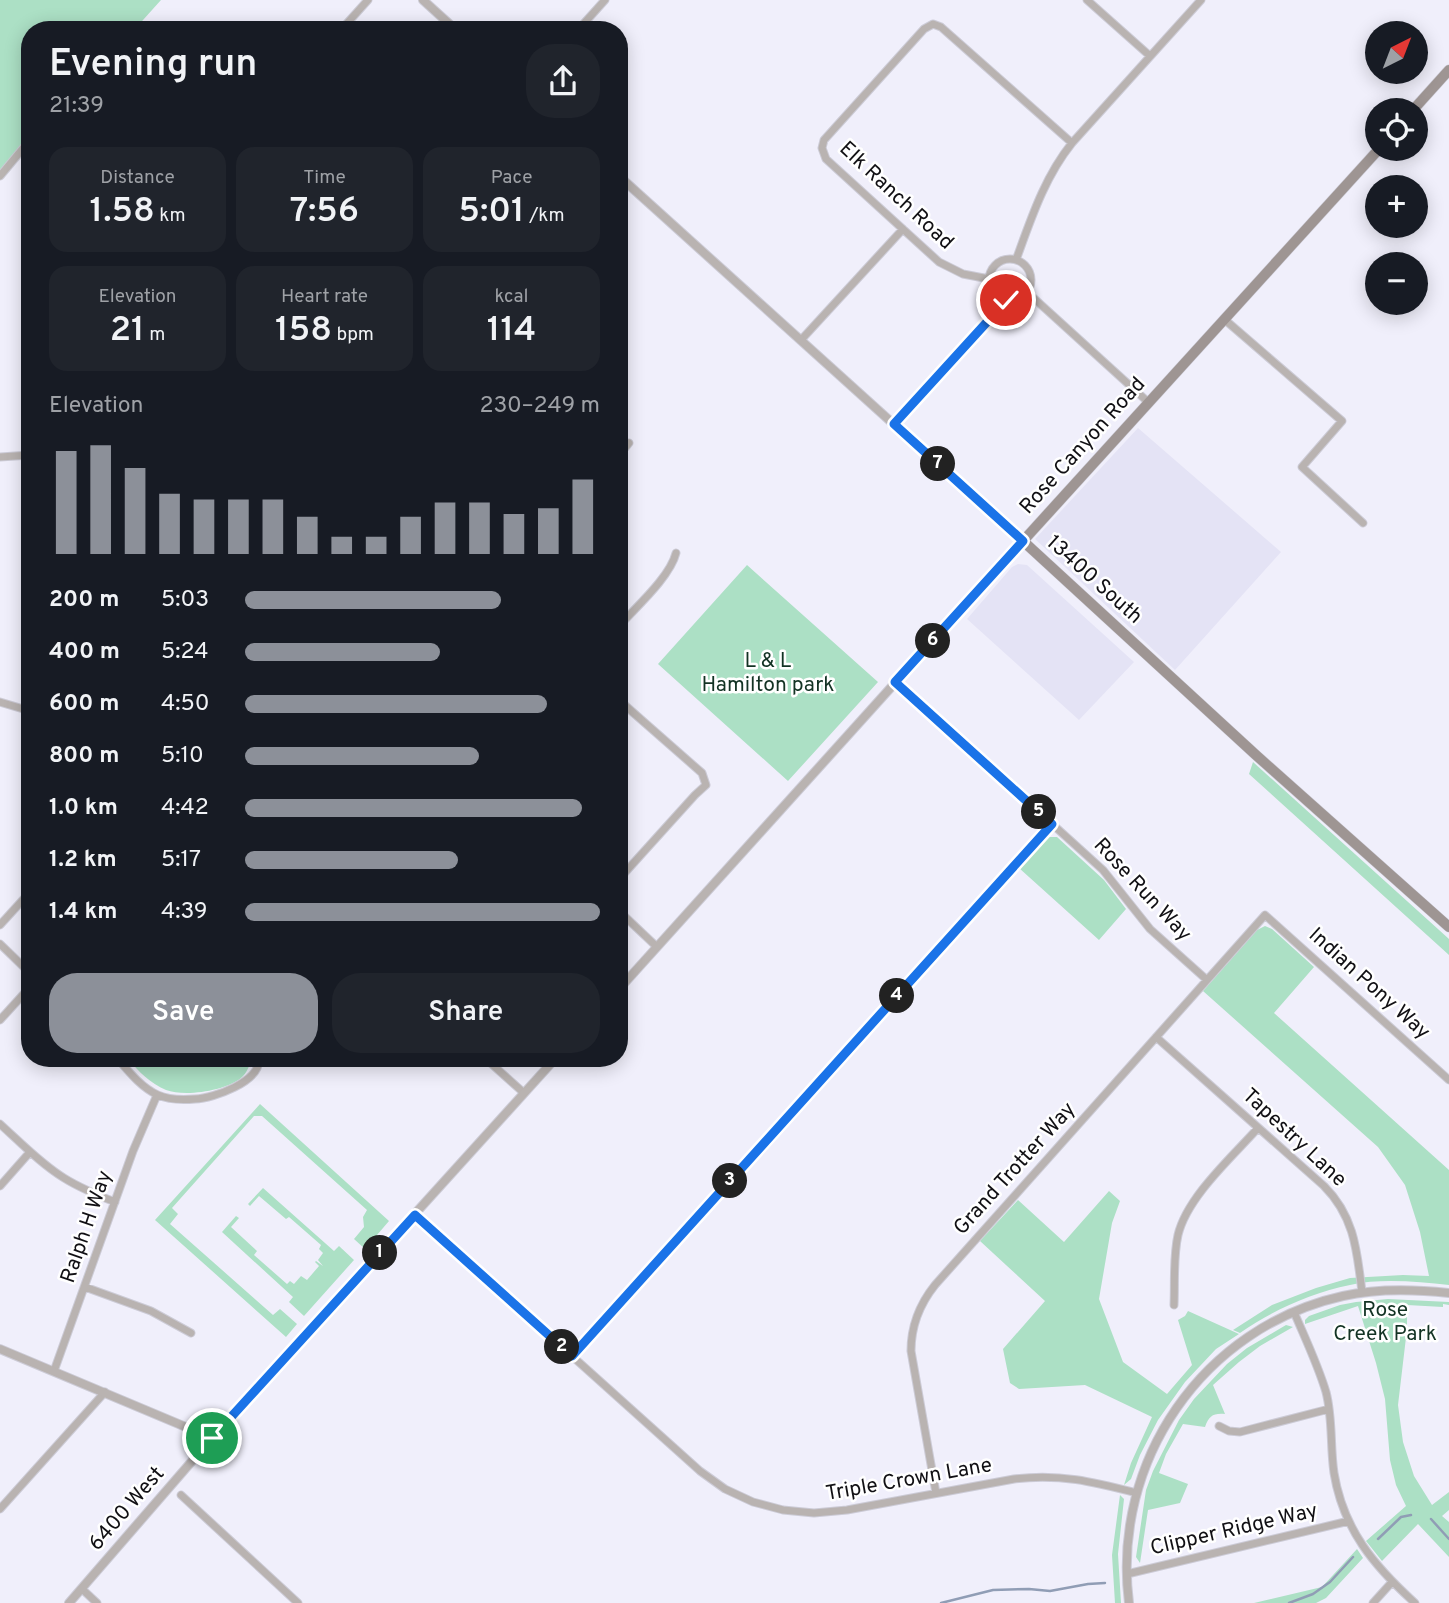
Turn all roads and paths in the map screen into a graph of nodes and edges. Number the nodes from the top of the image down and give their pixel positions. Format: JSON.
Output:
{"nodes":[{"id":1,"x":368,"y":0,"type":"edge"},
{"id":2,"x":423,"y":0,"type":"edge"},
{"id":3,"x":605,"y":0,"type":"edge"},
{"id":4,"x":1087,"y":0,"type":"edge"},
{"id":5,"x":1200,"y":0,"type":"edge"},
{"id":6,"x":349,"y":21,"type":"edge"},
{"id":7,"x":446,"y":21,"type":"edge"},
{"id":8,"x":586,"y":21,"type":"edge"},
{"id":9,"x":1150,"y":56,"type":"junction"},
{"id":10,"x":1449,"y":70,"type":"edge"},
{"id":11,"x":1424,"y":98,"type":"edge"},
{"id":12,"x":1072,"y":143,"type":"junction"},
{"id":13,"x":21,"y":152,"type":"edge"},
{"id":14,"x":1368,"y":161,"type":"edge"},
{"id":15,"x":0,"y":176,"type":"edge"},
{"id":16,"x":628,"y":184,"type":"edge"},
{"id":17,"x":903,"y":229,"type":"junction"},
{"id":18,"x":1016,"y":260,"type":"junction"},
{"id":19,"x":989,"y":279,"type":"junction"},
{"id":20,"x":1027,"y":292,"type":"junction"},
{"id":21,"x":1001,"y":299,"type":"junction"},
{"id":22,"x":1224,"y":318,"type":"junction"},
{"id":23,"x":801,"y":340,"type":"junction"},
{"id":24,"x":1148,"y":402,"type":"junction"},
{"id":25,"x":894,"y":424,"type":"junction"},
{"id":26,"x":21,"y":456,"type":"edge"},
{"id":27,"x":0,"y":457,"type":"edge"},
{"id":28,"x":1363,"y":523,"type":"dead end"},
{"id":29,"x":1023,"y":541,"type":"junction"},
{"id":30,"x":676,"y":553,"type":"dead end"},
{"id":31,"x":628,"y":616,"type":"edge"},
{"id":32,"x":895,"y":682,"type":"junction"},
{"id":33,"x":0,"y":702,"type":"edge"},
{"id":34,"x":21,"y":708,"type":"edge"},
{"id":35,"x":628,"y":708,"type":"edge"},
{"id":36,"x":1052,"y":824,"type":"junction"},
{"id":37,"x":628,"y":869,"type":"edge"},
{"id":38,"x":21,"y":902,"type":"edge"},
{"id":39,"x":1265,"y":915,"type":"joint"},
{"id":40,"x":628,"y":920,"type":"edge"},
{"id":41,"x":0,"y":925,"type":"edge"},
{"id":42,"x":1449,"y":927,"type":"edge"},
{"id":43,"x":0,"y":944,"type":"edge"},
{"id":44,"x":657,"y":947,"type":"junction"},
{"id":45,"x":21,"y":964,"type":"edge"},
{"id":46,"x":628,"y":979,"type":"edge"},
{"id":47,"x":1207,"y":980,"type":"junction"},
{"id":48,"x":21,"y":997,"type":"edge"},
{"id":49,"x":0,"y":1020,"type":"edge"},
{"id":50,"x":1156,"y":1037,"type":"junction"},
{"id":51,"x":125,"y":1067,"type":"edge"},
{"id":52,"x":257,"y":1067,"type":"edge"},
{"id":53,"x":495,"y":1067,"type":"edge"},
{"id":54,"x":548,"y":1067,"type":"edge"},
{"id":55,"x":1449,"y":1080,"type":"edge"},
{"id":56,"x":524,"y":1093,"type":"junction"},
{"id":57,"x":157,"y":1094,"type":"junction"},
{"id":58,"x":0,"y":1124,"type":"edge"},
{"id":59,"x":1258,"y":1128,"type":"junction"},
{"id":60,"x":30,"y":1152,"type":"junction"},
{"id":61,"x":0,"y":1186,"type":"edge"},
{"id":62,"x":115,"y":1202,"type":"junction"},
{"id":63,"x":415,"y":1215,"type":"junction"},
{"id":64,"x":85,"y":1287,"type":"junction"},
{"id":65,"x":1362,"y":1293,"type":"junction"},
{"id":66,"x":1449,"y":1293,"type":"edge"},
{"id":67,"x":1174,"y":1305,"type":"dead end"},
{"id":68,"x":1294,"y":1312,"type":"junction"},
{"id":69,"x":191,"y":1334,"type":"dead end"},
{"id":70,"x":0,"y":1349,"type":"edge"},
{"id":71,"x":572,"y":1356,"type":"junction"},
{"id":72,"x":54,"y":1371,"type":"junction"},
{"id":73,"x":105,"y":1392,"type":"junction"},
{"id":74,"x":1329,"y":1409,"type":"junction"},
{"id":75,"x":1219,"y":1426,"type":"dead end"},
{"id":76,"x":212,"y":1438,"type":"junction"},
{"id":77,"x":936,"y":1493,"type":"junction"},
{"id":78,"x":1137,"y":1493,"type":"junction"},
{"id":79,"x":180,"y":1495,"type":"dead end"},
{"id":80,"x":0,"y":1509,"type":"edge"},
{"id":81,"x":1349,"y":1521,"type":"junction"},
{"id":82,"x":1127,"y":1573,"type":"junction"},
{"id":83,"x":1392,"y":1582,"type":"junction"},
{"id":84,"x":82,"y":1589,"type":"junction"},
{"id":85,"x":69,"y":1603,"type":"edge"},
{"id":86,"x":97,"y":1603,"type":"edge"},
{"id":87,"x":298,"y":1603,"type":"edge"},
{"id":88,"x":1129,"y":1603,"type":"edge"},
{"id":89,"x":1373,"y":1603,"type":"edge"},
{"id":90,"x":1415,"y":1603,"type":"edge"}],
"edges":[{"from":1,"to":6,"type":"street"},
{"from":2,"to":7,"type":"street"},
{"from":3,"to":8,"type":"street"},
{"from":4,"to":9,"type":"street"},
{"from":5,"to":9,"type":"street"},
{"from":9,"to":12,"type":"street"},
{"from":10,"to":11,"type":"main road"},
{"from":12,"to":17,"type":"street","name":"Elk Ranch Road"},
{"from":12,"to":18,"type":"street"},
{"from":13,"to":15,"type":"street"},
{"from":14,"to":22,"type":"main road","name":"Rose Canyon Road"},
{"from":16,"to":23,"type":"street","name":"13400 South"},
{"from":17,"to":19,"type":"street","name":"Elk Ranch Road"},
{"from":17,"to":23,"type":"street"},
{"from":18,"to":19,"type":"street"},
{"from":18,"to":20,"type":"street"},
{"from":19,"to":21,"type":"street"},
{"from":20,"to":21,"type":"street"},
{"from":20,"to":24,"type":"street"},
{"from":21,"to":25,"type":"street"},
{"from":22,"to":24,"type":"main road","name":"Rose Canyon Road"},
{"from":22,"to":28,"type":"street"},
{"from":23,"to":25,"type":"street","name":"13400 South"},
{"from":24,"to":29,"type":"main road","name":"Rose Canyon Road"},
{"from":25,"to":29,"type":"street","name":"13400 South"},
{"from":26,"to":27,"type":"street"},
{"from":29,"to":32,"type":"street","name":"Rose Canyon Road"},
{"from":29,"to":42,"type":"main road","name":"13400 South"},
{"from":30,"to":31,"type":"street"},
{"from":32,"to":36,"type":"street","name":"Rose Run Way"},
{"from":32,"to":44,"type":"street","name":"Rose Canyon Road"},
{"from":33,"to":34,"type":"street"},
{"from":35,"to":37,"type":"street"},
{"from":36,"to":47,"type":"street","name":"Rose Run Way"},
{"from":36,"to":71,"type":"street"},
{"from":38,"to":41,"type":"street"},
{"from":39,"to":47,"type":"street","name":"Grand Trotter Way"},
{"from":39,"to":55,"type":"street","name":"Indian Pony Way"},
{"from":40,"to":44,"type":"street"},
{"from":43,"to":45,"type":"street"},
{"from":44,"to":46,"type":"street","name":"Rose Canyon Road"},
{"from":47,"to":50,"type":"street","name":"Grand Trotter Way"},
{"from":48,"to":49,"type":"street"},
{"from":50,"to":59,"type":"street","name":"Tapestry Lane"},
{"from":50,"to":77,"type":"street","name":"Grand Trotter Way"},
{"from":51,"to":57,"type":"street"},
{"from":52,"to":57,"type":"street"},
{"from":53,"to":56,"type":"street"},
{"from":54,"to":56,"type":"street"},
{"from":56,"to":63,"type":"street"},
{"from":57,"to":62,"type":"street","name":"Ralph H Way"},
{"from":58,"to":60,"type":"street"},
{"from":59,"to":65,"type":"street","name":"Tapestry Lane"},
{"from":59,"to":67,"type":"street"},
{"from":60,"to":61,"type":"street"},
{"from":60,"to":62,"type":"street"},
{"from":62,"to":64,"type":"street","name":"Ralph H Way"},
{"from":63,"to":71,"type":"street","name":"Triple Crown Lane"},
{"from":63,"to":76,"type":"street"},
{"from":64,"to":69,"type":"street"},
{"from":64,"to":72,"type":"street","name":"Ralph H Way"},
{"from":65,"to":66,"type":"street"},
{"from":65,"to":68,"type":"street"},
{"from":68,"to":74,"type":"street"},
{"from":68,"to":78,"type":"street"},
{"from":70,"to":72,"type":"street"},
{"from":71,"to":77,"type":"street","name":"Triple Crown Lane"},
{"from":72,"to":73,"type":"street"},
{"from":73,"to":76,"type":"street"},
{"from":73,"to":80,"type":"street"},
{"from":74,"to":75,"type":"street"},
{"from":74,"to":81,"type":"street"},
{"from":76,"to":84,"type":"street","name":"6400 West"},
{"from":77,"to":78,"type":"street","name":"Triple Crown Lane"},
{"from":78,"to":82,"type":"street"},
{"from":79,"to":87,"type":"street"},
{"from":81,"to":82,"type":"street","name":"Clipper Ridge Way"},
{"from":81,"to":83,"type":"street"},
{"from":82,"to":88,"type":"street"},
{"from":83,"to":89,"type":"street"},
{"from":83,"to":90,"type":"street"},
{"from":84,"to":85,"type":"street","name":"6400 West"},
{"from":84,"to":86,"type":"street"}]}
